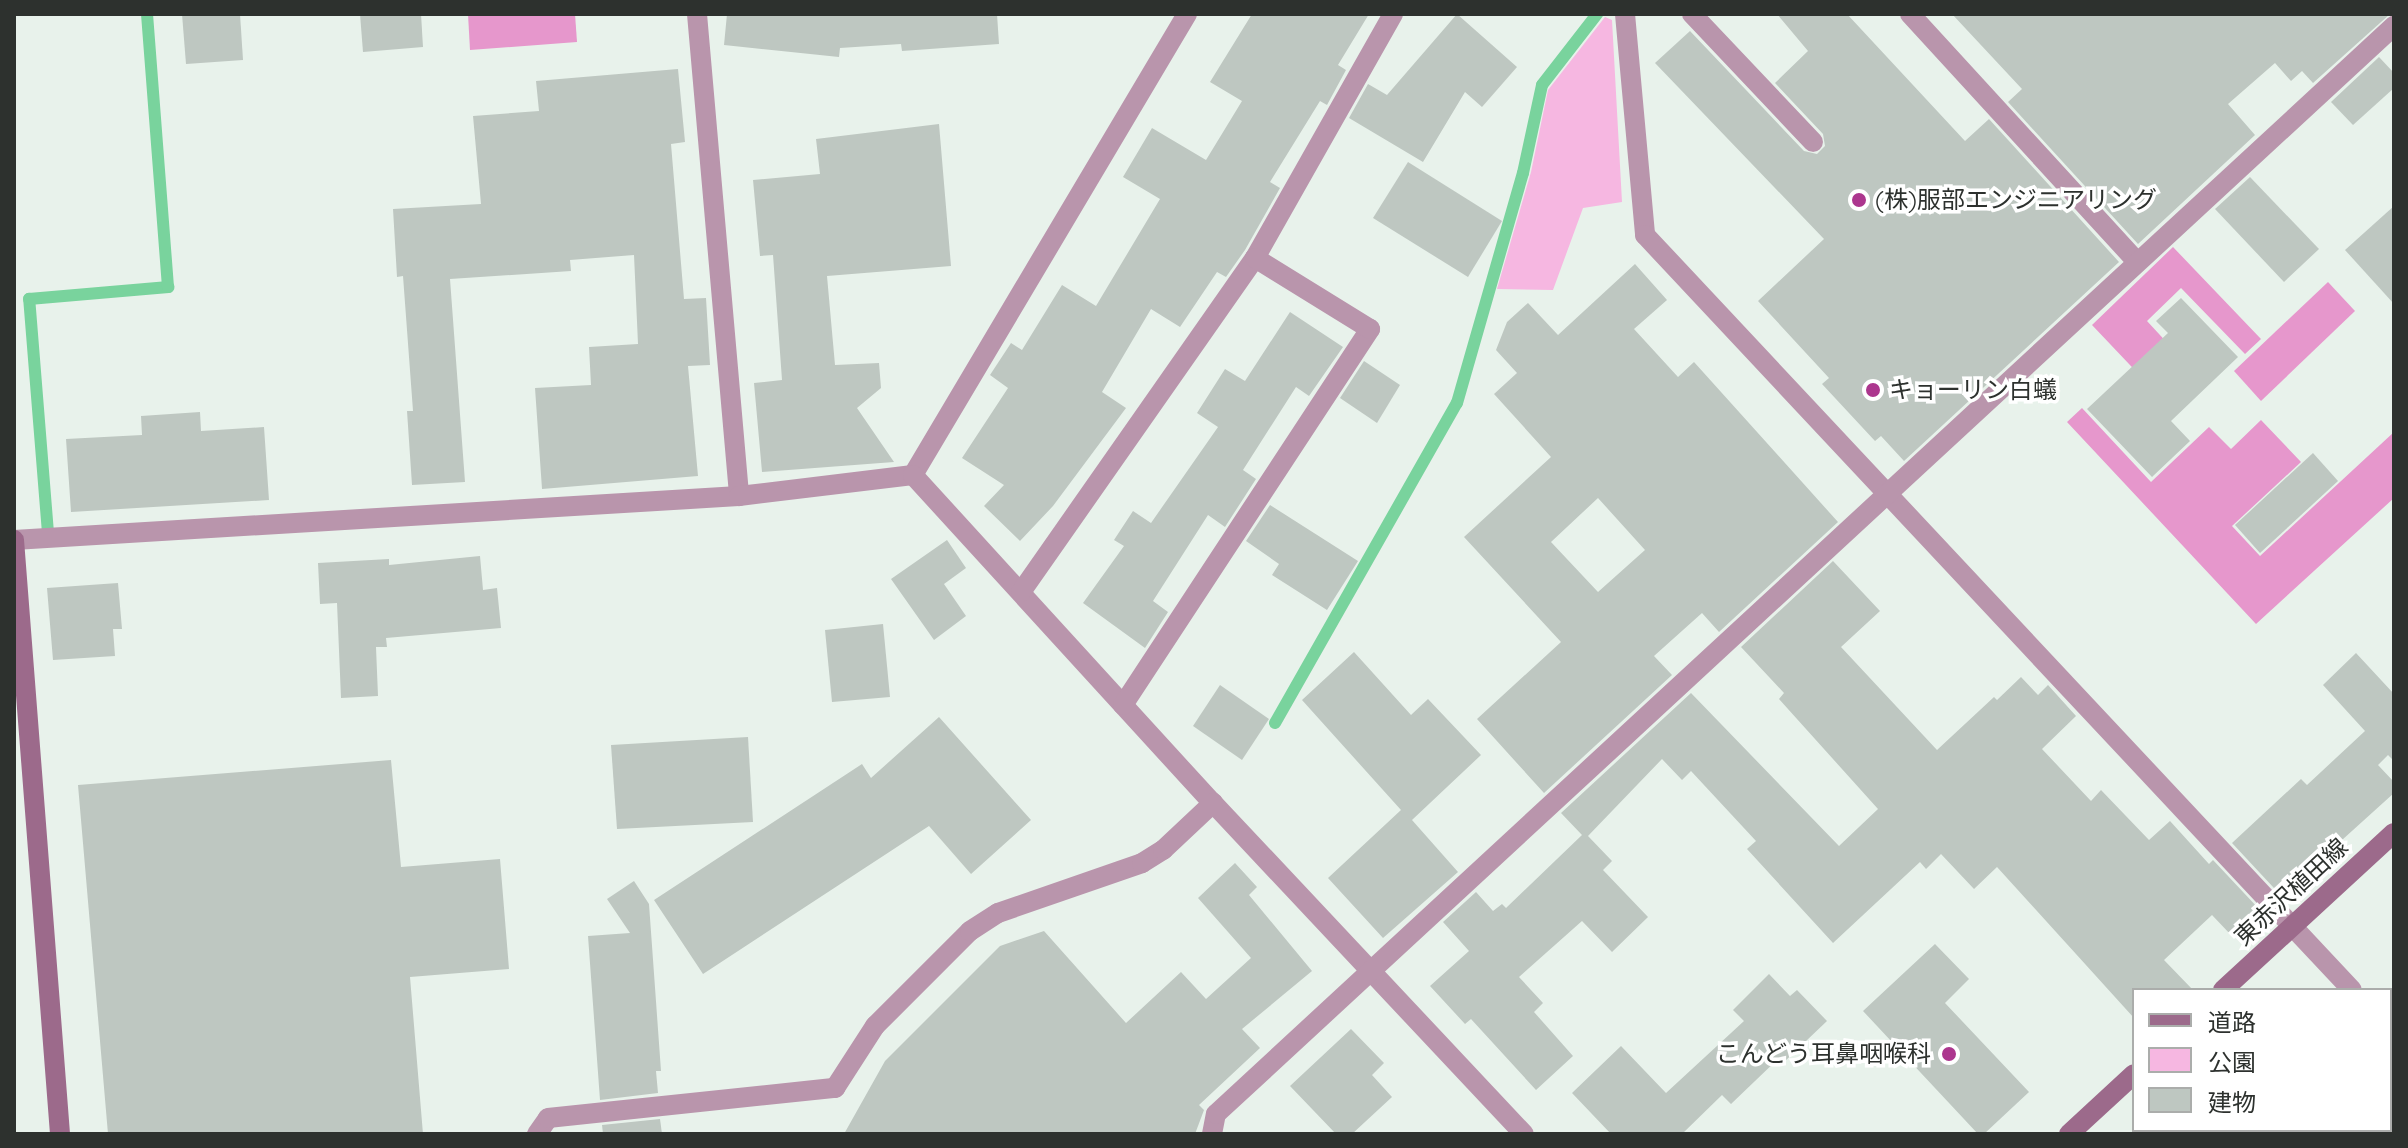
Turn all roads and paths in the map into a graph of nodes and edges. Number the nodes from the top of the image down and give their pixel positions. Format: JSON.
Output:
{"nodes":[{"id":1,"x":697,"y":14,"type":"edge"},
{"id":2,"x":1187,"y":14,"type":"edge"},
{"id":3,"x":1393,"y":14,"type":"edge"},
{"id":4,"x":1625,"y":14,"type":"edge"},
{"id":5,"x":1692,"y":14,"type":"edge"},
{"id":6,"x":1910,"y":14,"type":"edge"},
{"id":7,"x":2394,"y":26,"type":"edge"},
{"id":8,"x":1813,"y":142,"type":"dead end"},
{"id":9,"x":1255,"y":258,"type":"junction"},
{"id":10,"x":2137,"y":262,"type":"junction"},
{"id":11,"x":913,"y":475,"type":"junction"},
{"id":12,"x":1886,"y":494,"type":"junction"},
{"id":13,"x":739,"y":496,"type":"junction"},
{"id":14,"x":14,"y":540,"type":"edge"},
{"id":15,"x":1021,"y":592,"type":"junction"},
{"id":16,"x":1123,"y":705,"type":"junction"},
{"id":17,"x":1213,"y":803,"type":"junction"},
{"id":18,"x":2394,"y":833,"type":"edge"},
{"id":19,"x":2292,"y":926,"type":"junction"},
{"id":20,"x":1371,"y":971,"type":"junction"},
{"id":21,"x":2225,"y":988,"type":"edge"},
{"id":22,"x":2350,"y":988,"type":"edge"},
{"id":23,"x":2132,"y":1076,"type":"edge"},
{"id":24,"x":60,"y":1134,"type":"edge"},
{"id":25,"x":537,"y":1134,"type":"edge"},
{"id":26,"x":1212,"y":1134,"type":"edge"},
{"id":27,"x":1524,"y":1134,"type":"edge"},
{"id":28,"x":2069,"y":1134,"type":"edge"}],
"edges":[{"from":1,"to":13,"type":"street"},
{"from":2,"to":11,"type":"street"},
{"from":3,"to":9,"type":"street"},
{"from":4,"to":12,"type":"street"},
{"from":5,"to":8,"type":"street"},
{"from":6,"to":10,"type":"street"},
{"from":7,"to":10,"type":"street"},
{"from":9,"to":15,"type":"street"},
{"from":9,"to":16,"type":"street"},
{"from":10,"to":12,"type":"street"},
{"from":11,"to":13,"type":"street"},
{"from":11,"to":15,"type":"street"},
{"from":12,"to":19,"type":"street"},
{"from":12,"to":20,"type":"street"},
{"from":13,"to":14,"type":"street"},
{"from":14,"to":24,"type":"street"},
{"from":15,"to":16,"type":"street"},
{"from":16,"to":17,"type":"street"},
{"from":17,"to":20,"type":"street"},
{"from":17,"to":25,"type":"street"},
{"from":18,"to":19,"type":"street","name":"東赤沢植田線"},
{"from":19,"to":21,"type":"street","name":"東赤沢植田線"},
{"from":19,"to":22,"type":"street"},
{"from":20,"to":26,"type":"street"},
{"from":20,"to":27,"type":"street"},
{"from":23,"to":28,"type":"street"}]}
